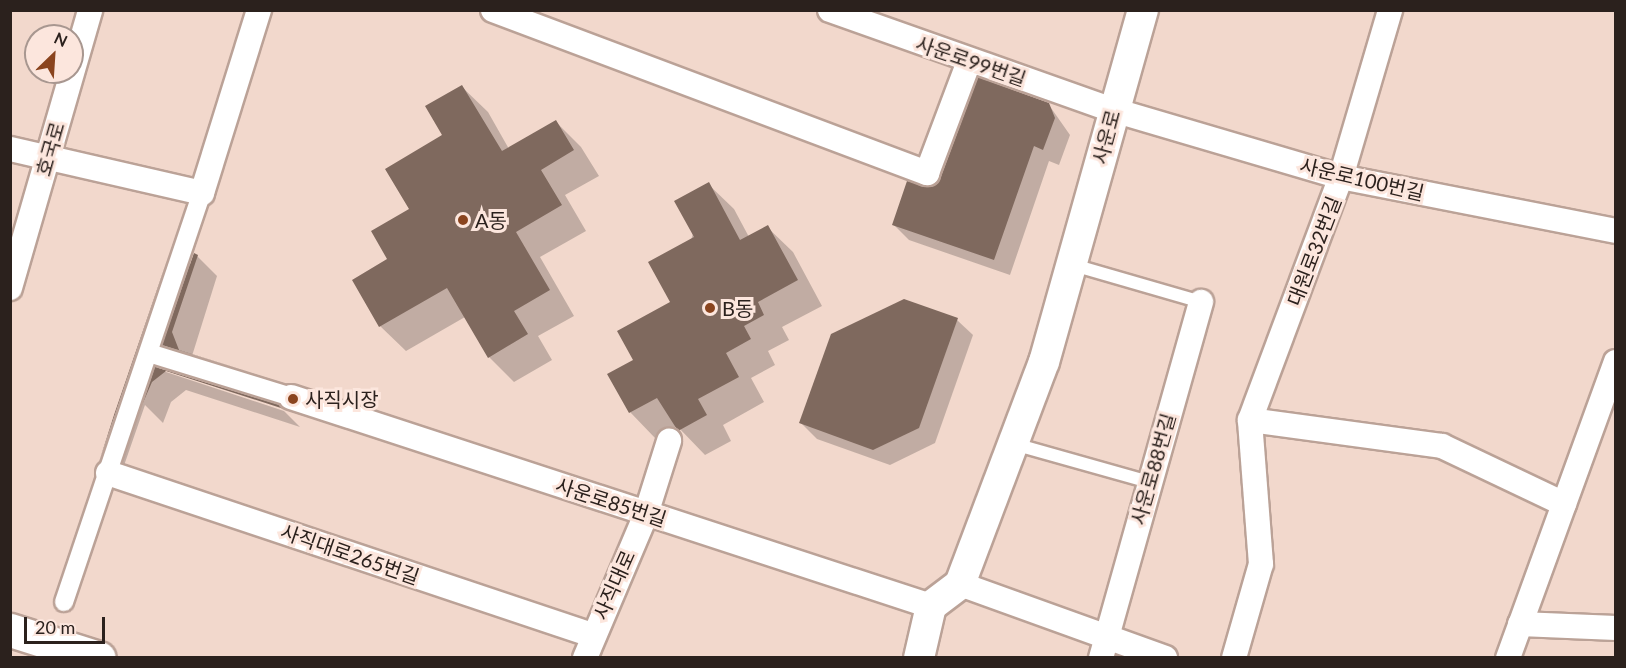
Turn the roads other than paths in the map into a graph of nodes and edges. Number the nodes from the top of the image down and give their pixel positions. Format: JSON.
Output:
{"nodes":[{"id":1,"x":90,"y":10,"type":"edge"},
{"id":2,"x":259,"y":10,"type":"edge"},
{"id":3,"x":493,"y":10,"type":"edge"},
{"id":4,"x":830,"y":10,"type":"edge"},
{"id":5,"x":1143,"y":10,"type":"edge"},
{"id":6,"x":1390,"y":10,"type":"edge"},
{"id":7,"x":882,"y":19,"type":"edge"},
{"id":8,"x":969,"y":61,"type":"junction"},
{"id":9,"x":1113,"y":110,"type":"junction"},
{"id":10,"x":10,"y":149,"type":"edge"},
{"id":11,"x":48,"y":157,"type":"junction"},
{"id":12,"x":1341,"y":177,"type":"junction"},
{"id":13,"x":202,"y":193,"type":"junction"},
{"id":14,"x":1616,"y":231,"type":"edge"},
{"id":15,"x":1072,"y":265,"type":"junction"},
{"id":16,"x":10,"y":288,"type":"edge"},
{"id":17,"x":1201,"y":302,"type":"joint"},
{"id":18,"x":149,"y":353,"type":"junction"},
{"id":19,"x":1616,"y":362,"type":"edge"},
{"id":20,"x":291,"y":397,"type":"joint"},
{"id":21,"x":1250,"y":420,"type":"junction"},
{"id":22,"x":669,"y":441,"type":"dead end"},
{"id":23,"x":1013,"y":443,"type":"junction"},
{"id":24,"x":108,"y":473,"type":"junction"},
{"id":25,"x":1149,"y":482,"type":"junction"},
{"id":26,"x":1564,"y":504,"type":"junction"},
{"id":27,"x":646,"y":514,"type":"junction"},
{"id":28,"x":960,"y":584,"type":"junction"},
{"id":29,"x":64,"y":602,"type":"dead end"},
{"id":30,"x":931,"y":606,"type":"junction"},
{"id":31,"x":1520,"y":624,"type":"junction"},
{"id":32,"x":1616,"y":628,"type":"edge"},
{"id":33,"x":10,"y":630,"type":"edge"},
{"id":34,"x":588,"y":646,"type":"edge"},
{"id":35,"x":1103,"y":647,"type":"edge"},
{"id":36,"x":99,"y":657,"type":"edge"},
{"id":37,"x":919,"y":657,"type":"edge"},
{"id":38,"x":1165,"y":657,"type":"edge"},
{"id":39,"x":1234,"y":657,"type":"edge"},
{"id":40,"x":1508,"y":657,"type":"edge"}],
"edges":[{"from":1,"to":11,"type":"street","name":"호국로"},
{"from":2,"to":13,"type":"street"},
{"from":3,"to":8,"type":"street"},
{"from":4,"to":7,"type":"street","name":"사운로99번길"},
{"from":5,"to":9,"type":"street","name":"사운로"},
{"from":6,"to":12,"type":"street","name":"대원로32번길"},
{"from":7,"to":8,"type":"street","name":"사운로99번길"},
{"from":8,"to":9,"type":"street","name":"사운로99번길"},
{"from":9,"to":12,"type":"street","name":"사운로100번길"},
{"from":9,"to":15,"type":"street","name":"사운로"},
{"from":10,"to":11,"type":"street"},
{"from":11,"to":13,"type":"street"},
{"from":11,"to":16,"type":"street","name":"호국로"},
{"from":12,"to":14,"type":"street","name":"사운로100번길"},
{"from":12,"to":21,"type":"street","name":"대원로32번길"},
{"from":13,"to":18,"type":"street"},
{"from":15,"to":17,"type":"lane"},
{"from":15,"to":23,"type":"street","name":"사운로"},
{"from":17,"to":25,"type":"street","name":"사운로88번길"},
{"from":18,"to":20,"type":"street"},
{"from":18,"to":24,"type":"street"},
{"from":19,"to":26,"type":"street"},
{"from":20,"to":27,"type":"street","name":"사운로85번길"},
{"from":21,"to":26,"type":"street"},
{"from":21,"to":39,"type":"street","name":"대원로32번길"},
{"from":22,"to":27,"type":"street","name":"사직대로"},
{"from":23,"to":25,"type":"lane"},
{"from":23,"to":28,"type":"street","name":"사운로"},
{"from":24,"to":29,"type":"street"},
{"from":24,"to":34,"type":"street","name":"사직대로265번길"},
{"from":25,"to":35,"type":"street","name":"사운로88번길"},
{"from":26,"to":31,"type":"street"},
{"from":27,"to":30,"type":"street","name":"사운로85번길"},
{"from":27,"to":34,"type":"street","name":"사직대로"},
{"from":28,"to":30,"type":"street"},
{"from":28,"to":35,"type":"street"},
{"from":30,"to":37,"type":"street"},
{"from":31,"to":32,"type":"street"},
{"from":31,"to":40,"type":"street"},
{"from":33,"to":36,"type":"main road"},
{"from":35,"to":38,"type":"street"}]}
